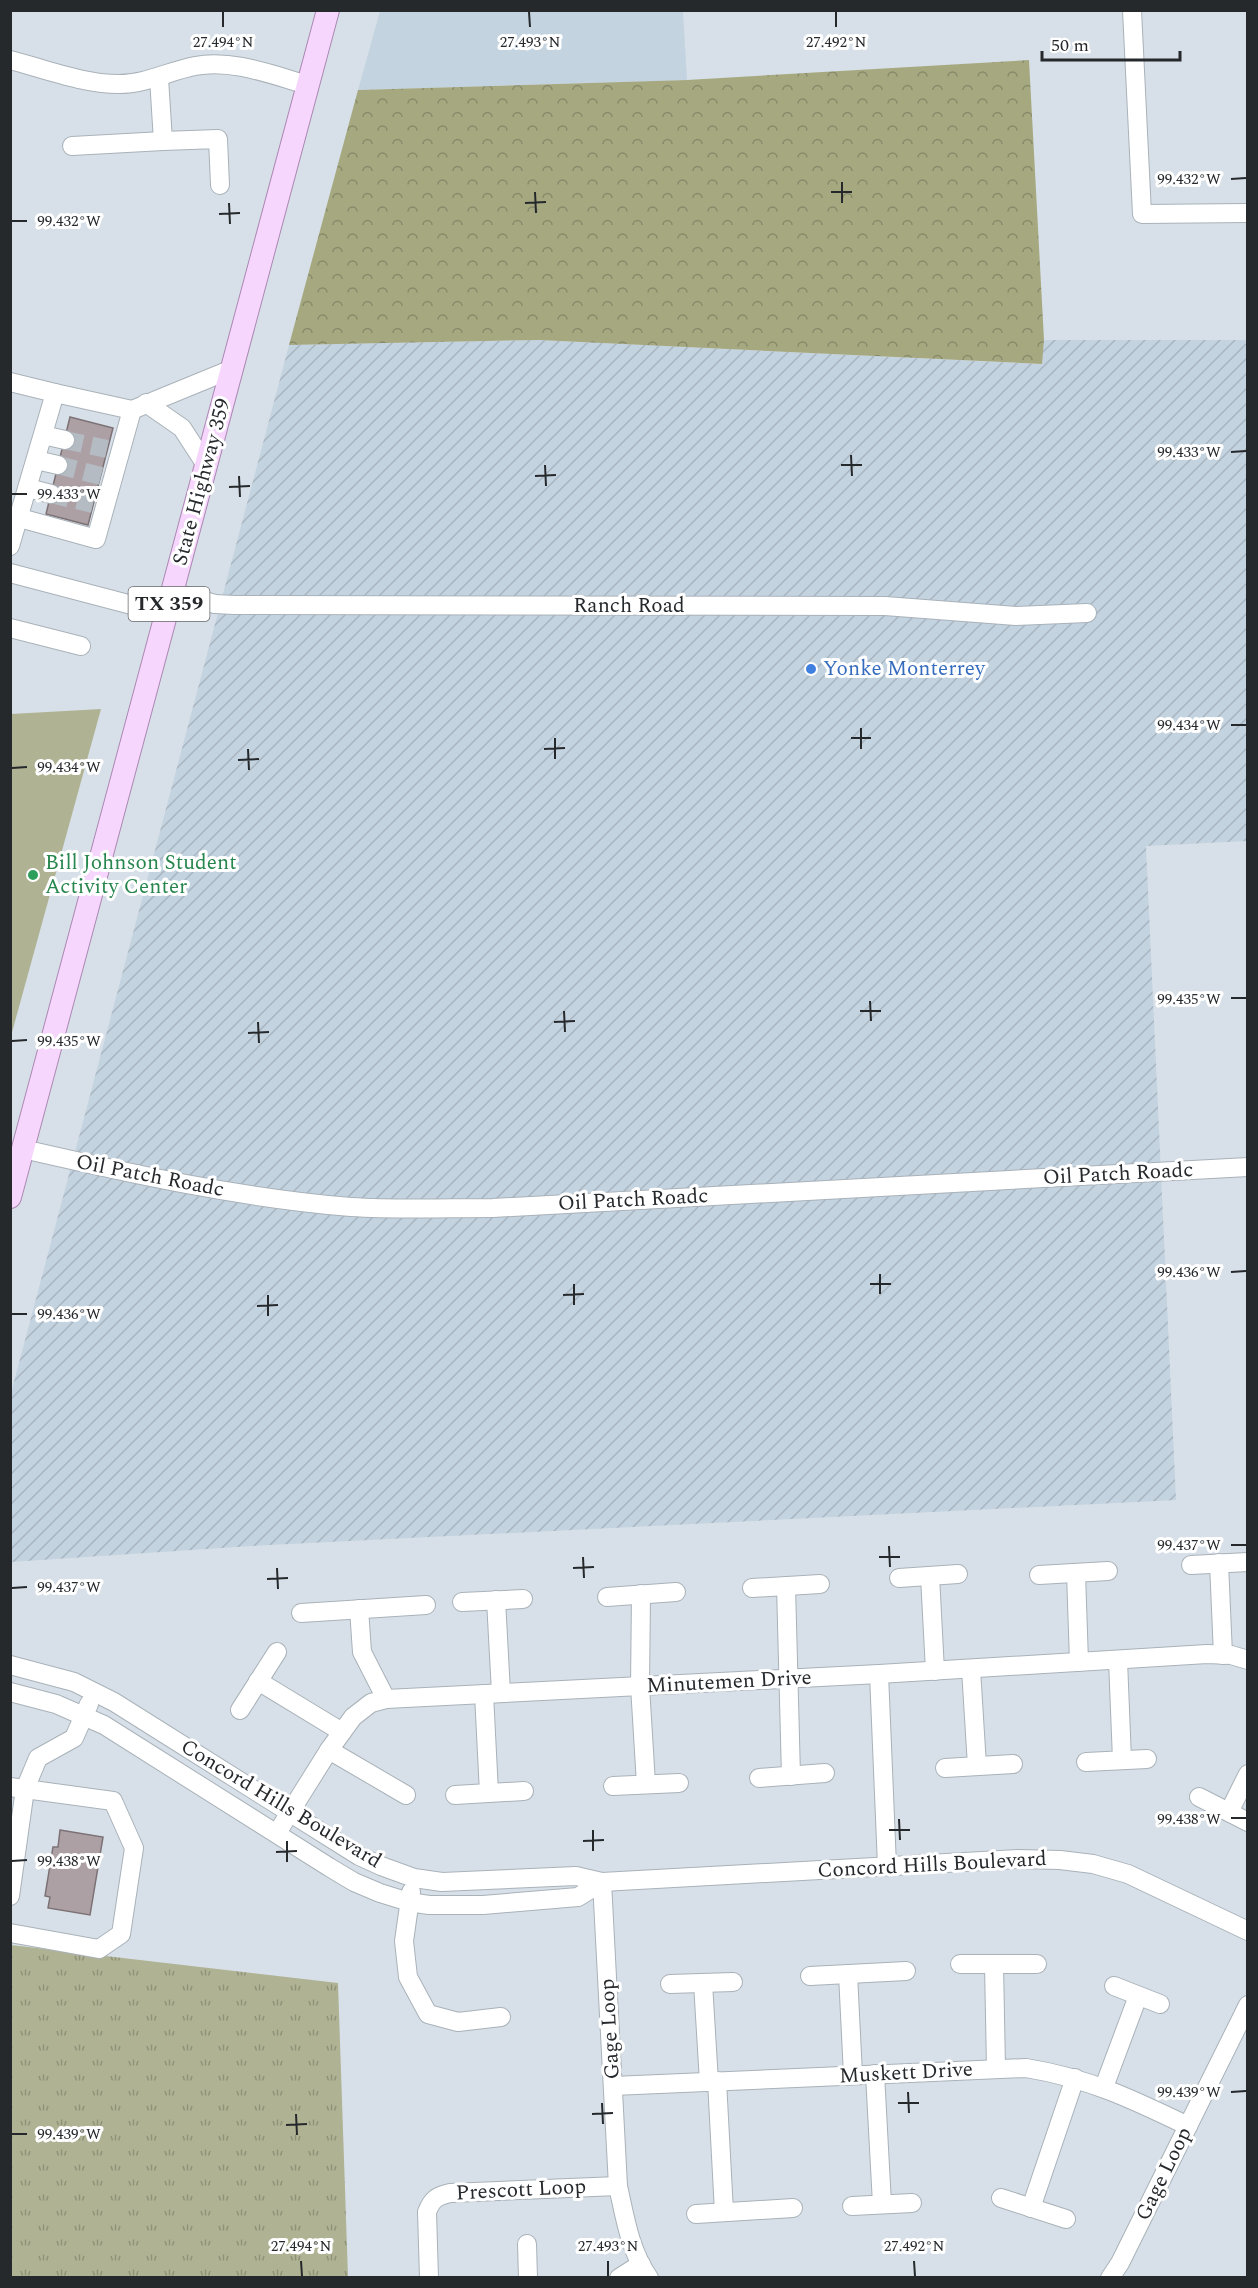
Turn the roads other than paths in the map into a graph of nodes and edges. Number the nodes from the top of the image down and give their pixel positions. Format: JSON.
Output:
{"nodes":[{"id":1,"x":328,"y":10,"type":"edge"},
{"id":2,"x":1132,"y":10,"type":"edge"},
{"id":3,"x":10,"y":60,"type":"edge"},
{"id":4,"x":159,"y":78,"type":"junction"},
{"id":5,"x":308,"y":85,"type":"junction"},
{"id":6,"x":163,"y":141,"type":"junction"},
{"id":7,"x":72,"y":146,"type":"dead end"},
{"id":8,"x":220,"y":185,"type":"dead end"},
{"id":9,"x":1248,"y":213,"type":"edge"},
{"id":10,"x":232,"y":369,"type":"junction"},
{"id":11,"x":10,"y":382,"type":"edge"},
{"id":12,"x":55,"y":393,"type":"junction"},
{"id":13,"x":139,"y":407,"type":"junction"},
{"id":14,"x":43,"y":435,"type":"junction"},
{"id":15,"x":64,"y":440,"type":"tunnel mouth"},
{"id":16,"x":36,"y":460,"type":"junction"},
{"id":17,"x":58,"y":465,"type":"tunnel mouth"},
{"id":18,"x":206,"y":465,"type":"junction"},
{"id":19,"x":28,"y":488,"type":"junction"},
{"id":20,"x":51,"y":494,"type":"tunnel mouth"},
{"id":21,"x":16,"y":524,"type":"edge"},
{"id":22,"x":10,"y":546,"type":"edge"},
{"id":23,"x":10,"y":573,"type":"edge"},
{"id":24,"x":172,"y":592,"type":"junction"},
{"id":25,"x":166,"y":614,"type":"junction"},
{"id":26,"x":1087,"y":614,"type":"dead end"},
{"id":27,"x":10,"y":628,"type":"edge"},
{"id":28,"x":81,"y":646,"type":"dead end"},
{"id":29,"x":23,"y":1149,"type":"junction"},
{"id":30,"x":1248,"y":1167,"type":"edge"},
{"id":31,"x":10,"y":1197,"type":"edge"},
{"id":32,"x":1248,"y":1562,"type":"edge"},
{"id":33,"x":1219,"y":1563,"type":"junction"},
{"id":34,"x":1191,"y":1565,"type":"dead end"},
{"id":35,"x":1108,"y":1571,"type":"dead end"},
{"id":36,"x":1076,"y":1573,"type":"junction"},
{"id":37,"x":958,"y":1574,"type":"dead end"},
{"id":38,"x":1039,"y":1575,"type":"dead end"},
{"id":39,"x":930,"y":1576,"type":"junction"},
{"id":40,"x":899,"y":1578,"type":"dead end"},
{"id":41,"x":820,"y":1584,"type":"dead end"},
{"id":42,"x":786,"y":1586,"type":"junction"},
{"id":43,"x":752,"y":1588,"type":"dead end"},
{"id":44,"x":676,"y":1592,"type":"dead end"},
{"id":45,"x":640,"y":1594,"type":"junction"},
{"id":46,"x":607,"y":1597,"type":"dead end"},
{"id":47,"x":523,"y":1599,"type":"dead end"},
{"id":48,"x":496,"y":1600,"type":"junction"},
{"id":49,"x":462,"y":1602,"type":"dead end"},
{"id":50,"x":426,"y":1605,"type":"dead end"},
{"id":51,"x":359,"y":1609,"type":"junction"},
{"id":52,"x":301,"y":1613,"type":"dead end"},
{"id":53,"x":277,"y":1652,"type":"dead end"},
{"id":54,"x":1223,"y":1655,"type":"junction"},
{"id":55,"x":1118,"y":1660,"type":"junction"},
{"id":56,"x":1248,"y":1660,"type":"edge"},
{"id":57,"x":1079,"y":1662,"type":"junction"},
{"id":58,"x":10,"y":1665,"type":"edge"},
{"id":59,"x":971,"y":1669,"type":"junction"},
{"id":60,"x":935,"y":1671,"type":"junction"},
{"id":61,"x":879,"y":1674,"type":"junction"},
{"id":62,"x":790,"y":1678,"type":"junction"},
{"id":63,"x":258,"y":1681,"type":"junction"},
{"id":64,"x":640,"y":1686,"type":"junction"},
{"id":65,"x":93,"y":1691,"type":"junction"},
{"id":66,"x":10,"y":1692,"type":"edge"},
{"id":67,"x":492,"y":1693,"type":"junction"},
{"id":68,"x":386,"y":1699,"type":"junction"},
{"id":69,"x":240,"y":1710,"type":"dead end"},
{"id":70,"x":85,"y":1715,"type":"junction"},
{"id":71,"x":342,"y":1732,"type":"junction"},
{"id":72,"x":329,"y":1749,"type":"junction"},
{"id":73,"x":1147,"y":1759,"type":"dead end"},
{"id":74,"x":1122,"y":1760,"type":"junction"},
{"id":75,"x":1086,"y":1762,"type":"dead end"},
{"id":76,"x":1013,"y":1764,"type":"dead end"},
{"id":77,"x":977,"y":1766,"type":"junction"},
{"id":78,"x":945,"y":1768,"type":"dead end"},
{"id":79,"x":825,"y":1773,"type":"dead end"},
{"id":80,"x":1248,"y":1774,"type":"edge"},
{"id":81,"x":791,"y":1776,"type":"junction"},
{"id":82,"x":759,"y":1778,"type":"dead end"},
{"id":83,"x":679,"y":1783,"type":"dead end"},
{"id":84,"x":646,"y":1784,"type":"junction"},
{"id":85,"x":613,"y":1786,"type":"dead end"},
{"id":86,"x":18,"y":1788,"type":"edge"},
{"id":87,"x":524,"y":1791,"type":"dead end"},
{"id":88,"x":489,"y":1793,"type":"junction"},
{"id":89,"x":406,"y":1795,"type":"dead end"},
{"id":90,"x":455,"y":1795,"type":"dead end"},
{"id":91,"x":1199,"y":1797,"type":"dead end"},
{"id":92,"x":1229,"y":1812,"type":"junction"},
{"id":93,"x":290,"y":1814,"type":"junction"},
{"id":94,"x":1248,"y":1822,"type":"edge"},
{"id":95,"x":277,"y":1833,"type":"junction"},
{"id":96,"x":14,"y":1844,"type":"edge"},
{"id":97,"x":887,"y":1866,"type":"junction"},
{"id":98,"x":12,"y":1870,"type":"edge"},
{"id":99,"x":414,"y":1878,"type":"junction"},
{"id":100,"x":602,"y":1882,"type":"junction"},
{"id":101,"x":11,"y":1891,"type":"edge"},
{"id":102,"x":410,"y":1902,"type":"junction"},
{"id":103,"x":1248,"y":1931,"type":"edge"},
{"id":104,"x":10,"y":1933,"type":"edge"},
{"id":105,"x":960,"y":1964,"type":"dead end"},
{"id":106,"x":994,"y":1964,"type":"junction"},
{"id":107,"x":1037,"y":1965,"type":"dead end"},
{"id":108,"x":906,"y":1971,"type":"dead end"},
{"id":109,"x":848,"y":1974,"type":"junction"},
{"id":110,"x":810,"y":1976,"type":"dead end"},
{"id":111,"x":733,"y":1982,"type":"dead end"},
{"id":112,"x":704,"y":1983,"type":"junction"},
{"id":113,"x":670,"y":1984,"type":"dead end"},
{"id":114,"x":1114,"y":1986,"type":"dead end"},
{"id":115,"x":1138,"y":1996,"type":"junction"},
{"id":116,"x":1160,"y":2004,"type":"dead end"},
{"id":117,"x":1248,"y":2005,"type":"edge"},
{"id":118,"x":501,"y":2017,"type":"dead end"},
{"id":119,"x":996,"y":2069,"type":"junction"},
{"id":120,"x":876,"y":2074,"type":"junction"},
{"id":121,"x":853,"y":2075,"type":"junction"},
{"id":122,"x":1076,"y":2078,"type":"junction"},
{"id":123,"x":713,"y":2082,"type":"junction"},
{"id":124,"x":613,"y":2086,"type":"junction"},
{"id":125,"x":1104,"y":2087,"type":"junction"},
{"id":126,"x":1188,"y":2126,"type":"junction"},
{"id":127,"x":618,"y":2186,"type":"junction"},
{"id":128,"x":1001,"y":2198,"type":"dead end"},
{"id":129,"x":912,"y":2203,"type":"dead end"},
{"id":130,"x":882,"y":2204,"type":"junction"},
{"id":131,"x":852,"y":2206,"type":"dead end"},
{"id":132,"x":792,"y":2208,"type":"dead end"},
{"id":133,"x":1031,"y":2208,"type":"junction"},
{"id":134,"x":724,"y":2212,"type":"junction"},
{"id":135,"x":696,"y":2214,"type":"dead end"},
{"id":136,"x":1066,"y":2219,"type":"dead end"},
{"id":137,"x":527,"y":2244,"type":"dead end"},
{"id":138,"x":645,"y":2271,"type":"edge"},
{"id":139,"x":429,"y":2277,"type":"edge"},
{"id":140,"x":528,"y":2277,"type":"edge"},
{"id":141,"x":619,"y":2277,"type":"edge"},
{"id":142,"x":1110,"y":2277,"type":"edge"}],
"edges":[{"from":1,"to":5,"type":"main road","name":"State Highway 359","number":"TX 359"},
{"from":2,"to":9,"type":"street"},
{"from":3,"to":4,"type":"street"},
{"from":4,"to":5,"type":"street"},
{"from":4,"to":6,"type":"street"},
{"from":5,"to":10,"type":"main road","name":"State Highway 359","number":"TX 359"},
{"from":6,"to":7,"type":"street"},
{"from":6,"to":8,"type":"street"},
{"from":10,"to":13,"type":"street"},
{"from":10,"to":18,"type":"main road","name":"State Highway 359","number":"TX 359"},
{"from":11,"to":12,"type":"street"},
{"from":12,"to":13,"type":"street"},
{"from":12,"to":14,"type":"street"},
{"from":13,"to":18,"type":"street"},
{"from":13,"to":21,"type":"street"},
{"from":14,"to":15,"type":"street"},
{"from":14,"to":16,"type":"street"},
{"from":16,"to":17,"type":"street"},
{"from":16,"to":19,"type":"street"},
{"from":18,"to":24,"type":"main road","name":"State Highway 359","number":"TX 359"},
{"from":19,"to":20,"type":"street"},
{"from":19,"to":21,"type":"street"},
{"from":21,"to":22,"type":"street"},
{"from":23,"to":25,"type":"street"},
{"from":24,"to":25,"type":"main road","name":"State Highway 359","number":"TX 359"},
{"from":24,"to":26,"type":"street","name":"Ranch Road"},
{"from":25,"to":29,"type":"main road","name":"State Highway 359","number":"TX 359"},
{"from":27,"to":28,"type":"street"},
{"from":29,"to":30,"type":"street","name":"Oil Patch Roadc"},
{"from":29,"to":31,"type":"main road","name":"State Highway 359","number":"TX 359"},
{"from":32,"to":33,"type":"street"},
{"from":33,"to":34,"type":"street"},
{"from":33,"to":54,"type":"street"},
{"from":35,"to":36,"type":"street"},
{"from":36,"to":38,"type":"street"},
{"from":36,"to":57,"type":"street"},
{"from":37,"to":39,"type":"street"},
{"from":39,"to":40,"type":"street"},
{"from":39,"to":60,"type":"street"},
{"from":41,"to":42,"type":"street"},
{"from":42,"to":43,"type":"street"},
{"from":42,"to":62,"type":"street"},
{"from":44,"to":45,"type":"street"},
{"from":45,"to":46,"type":"street"},
{"from":45,"to":64,"type":"street"},
{"from":47,"to":48,"type":"street"},
{"from":48,"to":49,"type":"street"},
{"from":48,"to":67,"type":"street"},
{"from":50,"to":51,"type":"street"},
{"from":51,"to":52,"type":"street"},
{"from":51,"to":68,"type":"street"},
{"from":53,"to":63,"type":"street"},
{"from":54,"to":55,"type":"street","name":"Minutemen Drive"},
{"from":54,"to":56,"type":"street","name":"Minutemen Drive"},
{"from":55,"to":57,"type":"street","name":"Minutemen Drive"},
{"from":55,"to":74,"type":"street"},
{"from":57,"to":59,"type":"street","name":"Minutemen Drive"},
{"from":58,"to":65,"type":"street","name":"Concord Hills Boulevard"},
{"from":59,"to":60,"type":"street","name":"Minutemen Drive"},
{"from":59,"to":77,"type":"street"},
{"from":60,"to":61,"type":"street","name":"Minutemen Drive"},
{"from":61,"to":62,"type":"street","name":"Minutemen Drive"},
{"from":61,"to":97,"type":"street"},
{"from":62,"to":64,"type":"street","name":"Minutemen Drive"},
{"from":62,"to":81,"type":"street"},
{"from":63,"to":69,"type":"street"},
{"from":63,"to":71,"type":"street"},
{"from":64,"to":67,"type":"street","name":"Minutemen Drive"},
{"from":64,"to":84,"type":"street"},
{"from":65,"to":70,"type":"street"},
{"from":65,"to":93,"type":"street","name":"Concord Hills Boulevard"},
{"from":66,"to":70,"type":"street","name":"Concord Hills Boulevard"},
{"from":67,"to":68,"type":"street","name":"Minutemen Drive"},
{"from":67,"to":88,"type":"street"},
{"from":68,"to":71,"type":"street","name":"Minutemen Drive"},
{"from":70,"to":86,"type":"street"},
{"from":70,"to":95,"type":"street","name":"Concord Hills Boulevard"},
{"from":71,"to":72,"type":"street","name":"Minutemen Drive"},
{"from":72,"to":89,"type":"street"},
{"from":72,"to":93,"type":"street","name":"Minutemen Drive"},
{"from":73,"to":74,"type":"street"},
{"from":74,"to":75,"type":"street"},
{"from":76,"to":77,"type":"street"},
{"from":77,"to":78,"type":"street"},
{"from":79,"to":81,"type":"street"},
{"from":80,"to":92,"type":"street"},
{"from":81,"to":82,"type":"street"},
{"from":83,"to":84,"type":"street"},
{"from":84,"to":85,"type":"street"},
{"from":86,"to":96,"type":"street"},
{"from":86,"to":104,"type":"street"},
{"from":87,"to":88,"type":"street"},
{"from":88,"to":90,"type":"street"},
{"from":91,"to":92,"type":"street"},
{"from":92,"to":94,"type":"street"},
{"from":93,"to":95,"type":"street","name":"Minutemen Drive"},
{"from":93,"to":99,"type":"street","name":"Concord Hills Boulevard"},
{"from":95,"to":102,"type":"street","name":"Concord Hills Boulevard"},
{"from":96,"to":98,"type":"street"},
{"from":97,"to":100,"type":"street","name":"Concord Hills Boulevard"},
{"from":97,"to":103,"type":"street","name":"Concord Hills Boulevard"},
{"from":98,"to":101,"type":"street"},
{"from":99,"to":100,"type":"street","name":"Concord Hills Boulevard"},
{"from":99,"to":102,"type":"street"},
{"from":100,"to":102,"type":"street","name":"Concord Hills Boulevard"},
{"from":100,"to":124,"type":"street","name":"Gage Loop"},
{"from":102,"to":118,"type":"street"},
{"from":105,"to":106,"type":"street"},
{"from":106,"to":107,"type":"street"},
{"from":106,"to":119,"type":"street"},
{"from":108,"to":109,"type":"street"},
{"from":109,"to":110,"type":"street"},
{"from":109,"to":121,"type":"street"},
{"from":111,"to":112,"type":"street"},
{"from":112,"to":113,"type":"street"},
{"from":112,"to":123,"type":"street"},
{"from":114,"to":115,"type":"street"},
{"from":115,"to":116,"type":"street"},
{"from":115,"to":125,"type":"street"},
{"from":117,"to":126,"type":"street","name":"Gage Loop"},
{"from":119,"to":120,"type":"street","name":"Muskett Drive"},
{"from":119,"to":122,"type":"street","name":"Muskett Drive"},
{"from":120,"to":121,"type":"street","name":"Muskett Drive"},
{"from":120,"to":130,"type":"street"},
{"from":121,"to":123,"type":"street","name":"Muskett Drive"},
{"from":122,"to":125,"type":"street","name":"Muskett Drive"},
{"from":122,"to":133,"type":"street"},
{"from":123,"to":124,"type":"street","name":"Muskett Drive"},
{"from":123,"to":134,"type":"street"},
{"from":124,"to":127,"type":"street","name":"Gage Loop"},
{"from":125,"to":126,"type":"street","name":"Muskett Drive"},
{"from":126,"to":142,"type":"street","name":"Gage Loop"},
{"from":127,"to":138,"type":"street","name":"Gage Loop"},
{"from":127,"to":139,"type":"street","name":"Prescott Loop"},
{"from":128,"to":133,"type":"street"},
{"from":129,"to":130,"type":"street"},
{"from":130,"to":131,"type":"street"},
{"from":132,"to":134,"type":"street"},
{"from":133,"to":136,"type":"street"},
{"from":134,"to":135,"type":"street"},
{"from":137,"to":140,"type":"street"},
{"from":138,"to":141,"type":"street"}]}
